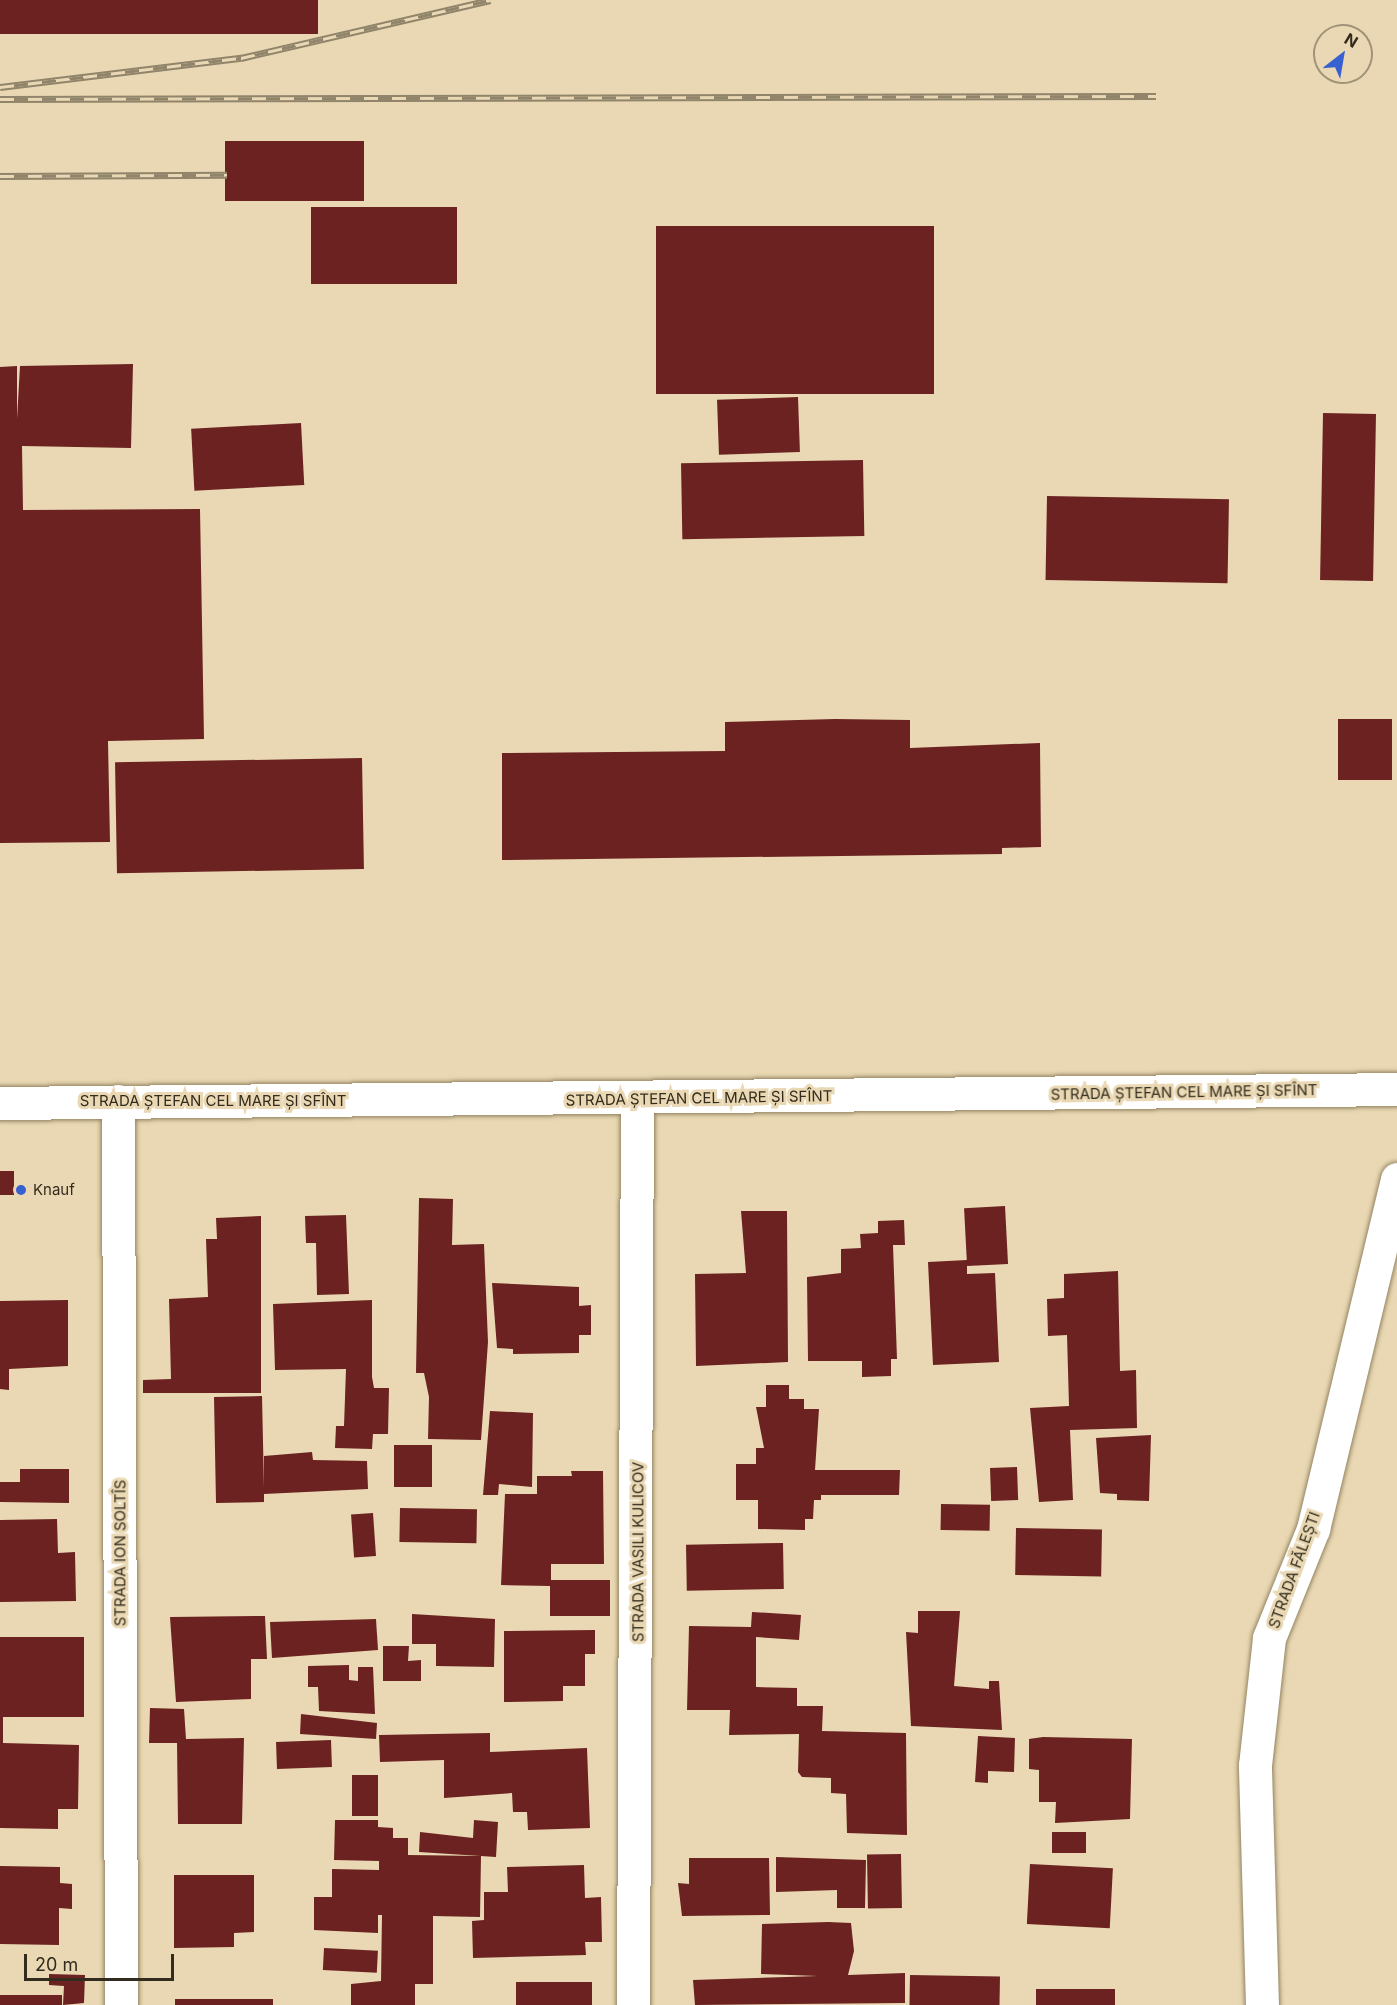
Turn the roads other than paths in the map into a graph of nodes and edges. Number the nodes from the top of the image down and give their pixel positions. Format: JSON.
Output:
{"nodes":[{"id":1,"x":1397,"y":1089,"type":"edge"},
{"id":2,"x":637,"y":1099,"type":"junction"},
{"id":3,"x":118,"y":1101,"type":"junction"},
{"id":4,"x":0,"y":1103,"type":"edge"},
{"id":5,"x":1397,"y":1179,"type":"edge"},
{"id":6,"x":121,"y":2005,"type":"edge"},
{"id":7,"x":633,"y":2005,"type":"edge"},
{"id":8,"x":1262,"y":2005,"type":"edge"}],
"edges":[{"from":1,"to":2,"type":"street","name":"STRADA ȘTEFAN CEL MARE ȘI SFÎNT"},
{"from":2,"to":3,"type":"street","name":"STRADA ȘTEFAN CEL MARE ȘI SFÎNT"},
{"from":2,"to":7,"type":"street","name":"STRADA VASILI KULICOV"},
{"from":3,"to":4,"type":"street","name":"STRADA ȘTEFAN CEL MARE ȘI SFÎNT"},
{"from":3,"to":6,"type":"street","name":"STRADA ION SOLTÎS"},
{"from":5,"to":8,"type":"street","name":"STRADA FĂLEȘTI"}]}
